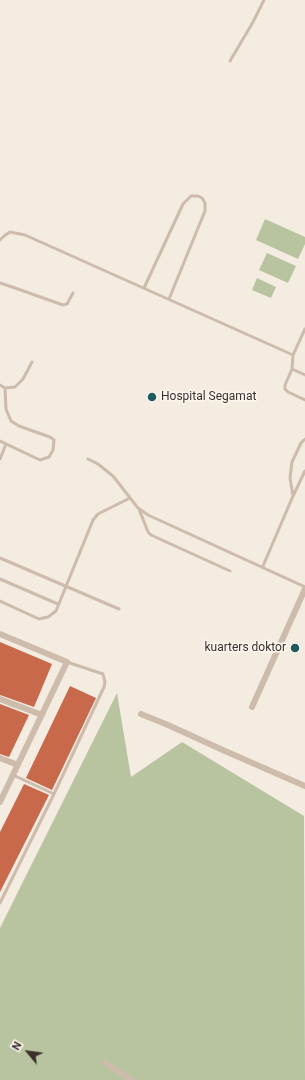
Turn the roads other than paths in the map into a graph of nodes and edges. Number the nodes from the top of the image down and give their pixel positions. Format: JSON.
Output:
{"nodes":[{"id":1,"x":264,"y":0,"type":"edge"},
{"id":2,"x":230,"y":61,"type":"dead end"},
{"id":3,"x":0,"y":240,"type":"edge"},
{"id":4,"x":0,"y":283,"type":"edge"},
{"id":5,"x":144,"y":288,"type":"junction"},
{"id":6,"x":73,"y":293,"type":"dead end"},
{"id":7,"x":169,"y":299,"type":"junction"},
{"id":8,"x":305,"y":329,"type":"edge"},
{"id":9,"x":293,"y":355,"type":"junction"},
{"id":10,"x":32,"y":362,"type":"dead end"},
{"id":11,"x":292,"y":368,"type":"junction"},
{"id":12,"x":305,"y":375,"type":"edge"},
{"id":13,"x":0,"y":385,"type":"edge"},
{"id":14,"x":5,"y":388,"type":"junction"},
{"id":15,"x":305,"y":400,"type":"edge"},
{"id":16,"x":305,"y":439,"type":"edge"},
{"id":17,"x":0,"y":441,"type":"edge"},
{"id":18,"x":6,"y":444,"type":"junction"},
{"id":19,"x":0,"y":459,"type":"edge"},
{"id":20,"x":88,"y":459,"type":"dead end"},
{"id":21,"x":305,"y":471,"type":"edge"},
{"id":22,"x":293,"y":496,"type":"junction"},
{"id":23,"x":130,"y":498,"type":"junction"},
{"id":24,"x":138,"y":508,"type":"junction"},
{"id":25,"x":0,"y":558,"type":"edge"},
{"id":26,"x":262,"y":566,"type":"junction"},
{"id":27,"x":230,"y":571,"type":"dead end"},
{"id":28,"x":0,"y":579,"type":"edge"},
{"id":29,"x":66,"y":587,"type":"junction"},
{"id":30,"x":305,"y":588,"type":"edge"},
{"id":31,"x":0,"y":601,"type":"edge"},
{"id":32,"x":58,"y":604,"type":"junction"},
{"id":33,"x":119,"y":609,"type":"dead end"},
{"id":34,"x":0,"y":634,"type":"edge"},
{"id":35,"x":67,"y":662,"type":"junction"},
{"id":36,"x":0,"y":699,"type":"edge"},
{"id":37,"x":252,"y":708,"type":"dead end"},
{"id":38,"x":141,"y":714,"type":"dead end"},
{"id":39,"x":42,"y":715,"type":"junction"},
{"id":40,"x":0,"y":758,"type":"edge"},
{"id":41,"x":18,"y":765,"type":"junction"},
{"id":42,"x":13,"y":776,"type":"junction"},
{"id":43,"x":305,"y":786,"type":"edge"},
{"id":44,"x":54,"y":794,"type":"junction"},
{"id":45,"x":0,"y":802,"type":"edge"},
{"id":46,"x":1,"y":900,"type":"edge"},
{"id":47,"x":105,"y":1063,"type":"dead end"},
{"id":48,"x":132,"y":1080,"type":"edge"}],
"edges":[{"from":1,"to":2,"type":"lane"},
{"from":3,"to":5,"type":"lane"},
{"from":4,"to":6,"type":"lane"},
{"from":5,"to":7,"type":"lane"},
{"from":5,"to":7,"type":"lane"},
{"from":7,"to":9,"type":"lane"},
{"from":8,"to":9,"type":"lane"},
{"from":9,"to":11,"type":"lane"},
{"from":10,"to":14,"type":"lane"},
{"from":11,"to":12,"type":"lane"},
{"from":11,"to":15,"type":"lane"},
{"from":13,"to":14,"type":"lane"},
{"from":14,"to":18,"type":"lane"},
{"from":16,"to":22,"type":"lane"},
{"from":17,"to":18,"type":"lane"},
{"from":18,"to":19,"type":"lane"},
{"from":20,"to":23,"type":"lane"},
{"from":21,"to":22,"type":"lane"},
{"from":22,"to":26,"type":"lane"},
{"from":23,"to":24,"type":"lane"},
{"from":23,"to":29,"type":"lane"},
{"from":24,"to":26,"type":"lane"},
{"from":24,"to":27,"type":"lane"},
{"from":25,"to":29,"type":"lane"},
{"from":26,"to":30,"type":"lane"},
{"from":28,"to":32,"type":"lane"},
{"from":29,"to":32,"type":"lane"},
{"from":29,"to":33,"type":"lane"},
{"from":30,"to":37,"type":"street"},
{"from":31,"to":32,"type":"lane"},
{"from":34,"to":35,"type":"street"},
{"from":35,"to":39,"type":"street"},
{"from":35,"to":44,"type":"lane"},
{"from":36,"to":39,"type":"street"},
{"from":38,"to":43,"type":"street"},
{"from":39,"to":41,"type":"street"},
{"from":40,"to":41,"type":"street"},
{"from":41,"to":42,"type":"street"},
{"from":42,"to":44,"type":"lane"},
{"from":42,"to":45,"type":"street"},
{"from":44,"to":46,"type":"lane"},
{"from":47,"to":48,"type":"street"}]}
